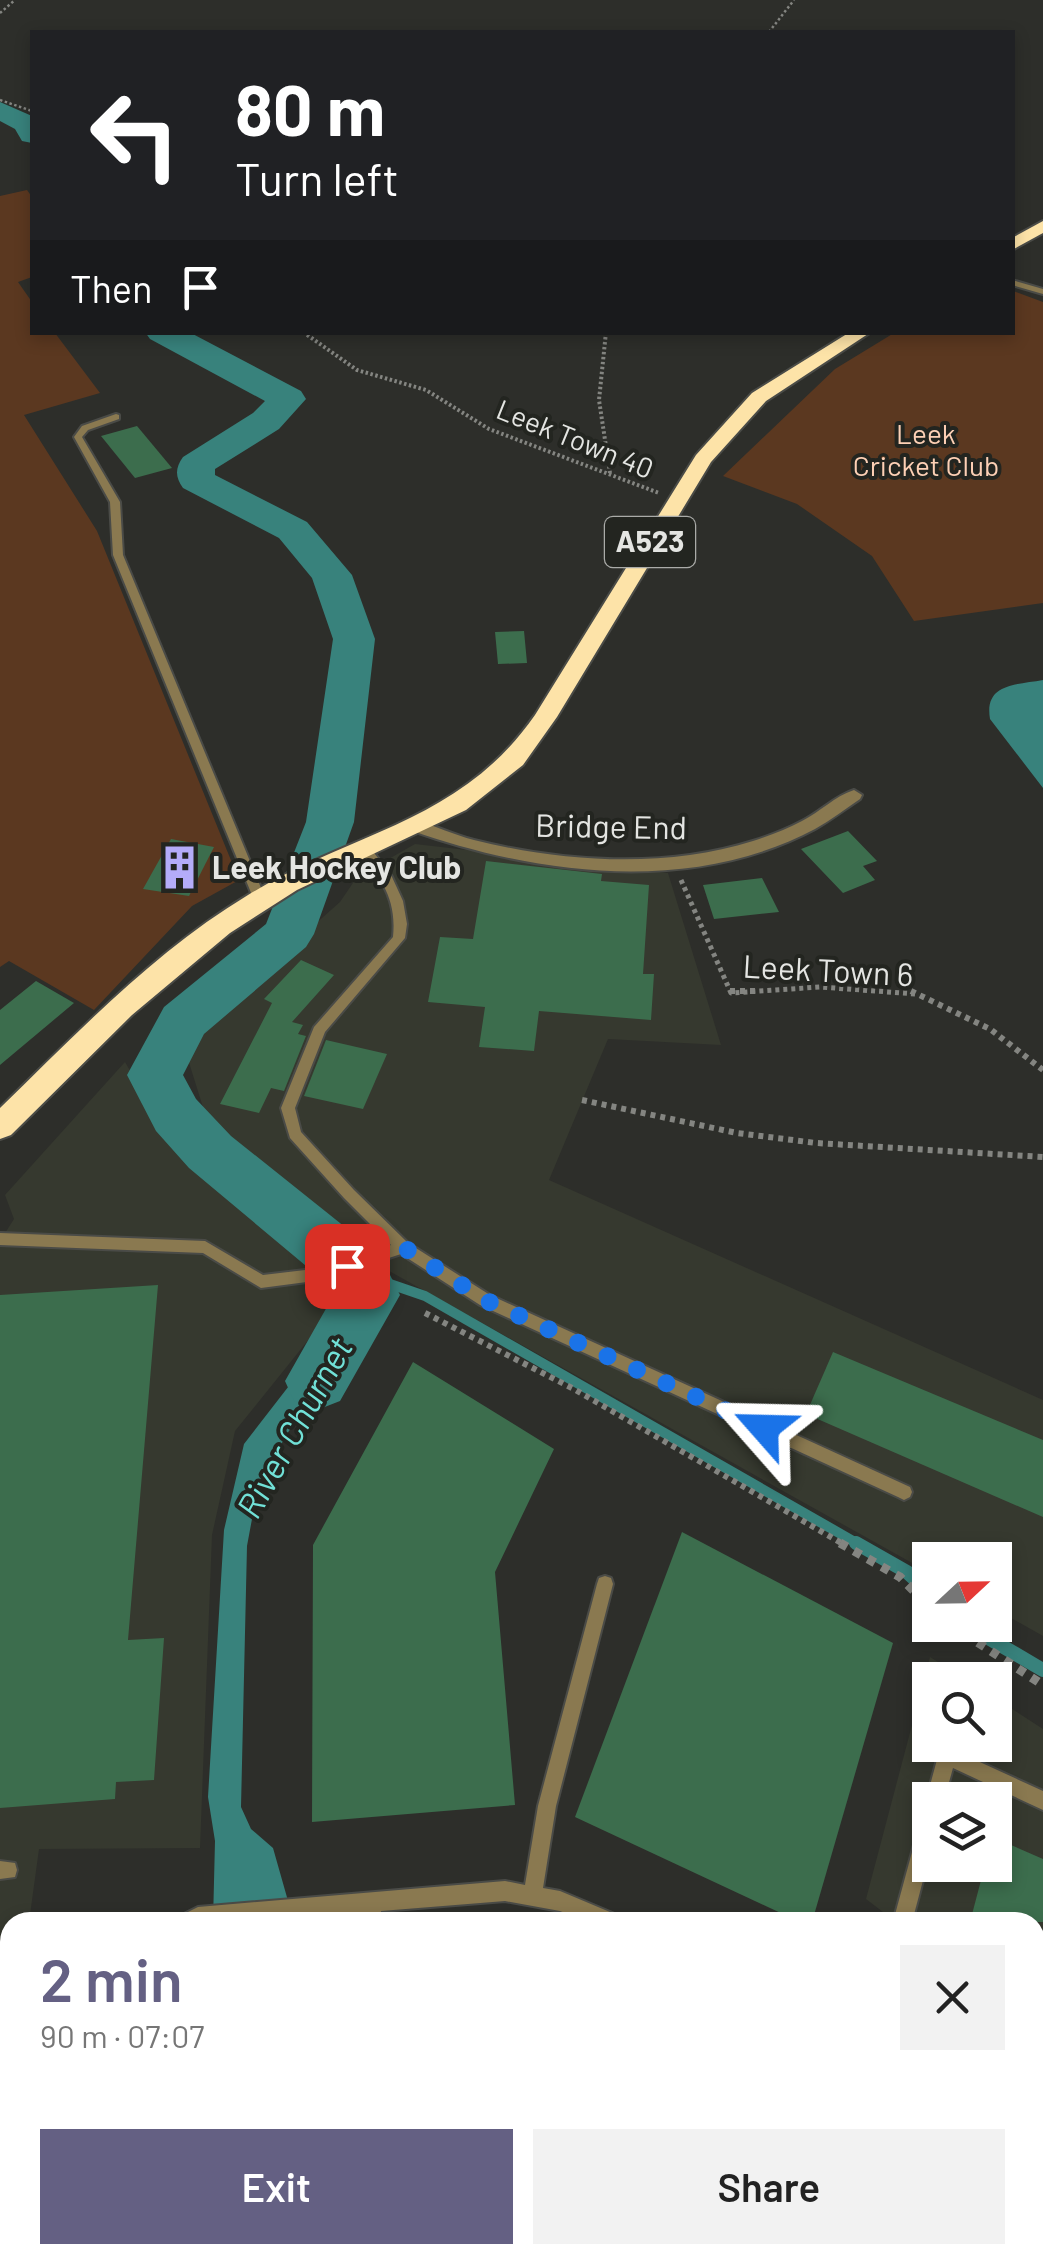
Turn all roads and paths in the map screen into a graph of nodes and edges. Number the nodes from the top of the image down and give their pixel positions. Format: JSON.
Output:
{"nodes":[{"id":1,"x":15,"y":0,"type":"edge"},
{"id":2,"x":794,"y":0,"type":"edge"},
{"id":3,"x":0,"y":13,"type":"edge"},
{"id":4,"x":771,"y":30,"type":"edge"},
{"id":5,"x":0,"y":100,"type":"edge"},
{"id":6,"x":30,"y":110,"type":"edge"},
{"id":7,"x":1043,"y":226,"type":"edge"},
{"id":8,"x":1015,"y":243,"type":"edge"},
{"id":9,"x":1015,"y":283,"type":"edge"},
{"id":10,"x":1043,"y":292,"type":"edge"},
{"id":11,"x":307,"y":335,"type":"edge"},
{"id":12,"x":606,"y":335,"type":"edge"},
{"id":13,"x":859,"y":335,"type":"edge"},
{"id":14,"x":116,"y":417,"type":"dead end"},
{"id":15,"x":610,"y":472,"type":"junction"},
{"id":16,"x":675,"y":500,"type":"junction"},
{"id":17,"x":854,"y":795,"type":"dead end"},
{"id":18,"x":416,"y":826,"type":"junction"},
{"id":19,"x":358,"y":852,"type":"junction"},
{"id":20,"x":672,"y":862,"type":"junction"},
{"id":21,"x":270,"y":894,"type":"junction"},
{"id":22,"x":1043,"y":1070,"type":"edge"},
{"id":23,"x":582,"y":1100,"type":"dead end"},
{"id":24,"x":0,"y":1126,"type":"edge"},
{"id":25,"x":1043,"y":1157,"type":"edge"},
{"id":26,"x":0,"y":1238,"type":"edge"},
{"id":27,"x":403,"y":1247,"type":"junction"},
{"id":28,"x":425,"y":1313,"type":"dead end"},
{"id":29,"x":904,"y":1492,"type":"dead end"},
{"id":30,"x":606,"y":1584,"type":"dead end"},
{"id":31,"x":912,"y":1589,"type":"edge"},
{"id":32,"x":977,"y":1642,"type":"edge"},
{"id":33,"x":1043,"y":1685,"type":"edge"},
{"id":34,"x":940,"y":1782,"type":"edge"},
{"id":35,"x":1002,"y":1782,"type":"edge"},
{"id":36,"x":1012,"y":1786,"type":"edge"},
{"id":37,"x":1043,"y":1801,"type":"edge"},
{"id":38,"x":913,"y":1882,"type":"edge"},
{"id":39,"x":533,"y":1893,"type":"junction"},
{"id":40,"x":267,"y":1912,"type":"edge"},
{"id":41,"x":359,"y":1912,"type":"edge"},
{"id":42,"x":382,"y":1912,"type":"edge"},
{"id":43,"x":583,"y":1912,"type":"edge"},
{"id":44,"x":905,"y":1912,"type":"edge"}],
"edges":[{"from":1,"to":3,"type":"path"},
{"from":2,"to":4,"type":"path"},
{"from":5,"to":6,"type":"path"},
{"from":7,"to":8,"type":"highway"},
{"from":9,"to":10,"type":"lane"},
{"from":11,"to":15,"type":"path","name":"Leek Town 40"},
{"from":12,"to":15,"type":"path"},
{"from":13,"to":16,"type":"highway","number":"A523"},
{"from":14,"to":21,"type":"lane"},
{"from":15,"to":16,"type":"path","name":"Leek Town 40"},
{"from":16,"to":18,"type":"highway","number":"A523"},
{"from":17,"to":20,"type":"street","name":"Bridge End"},
{"from":18,"to":19,"type":"highway","number":"A523"},
{"from":18,"to":20,"type":"street","name":"Bridge End"},
{"from":19,"to":21,"type":"highway","number":"A523"},
{"from":19,"to":27,"type":"lane"},
{"from":20,"to":22,"type":"path","name":"Leek Town 6"},
{"from":21,"to":24,"type":"highway","number":"A523"},
{"from":23,"to":25,"type":"path"},
{"from":26,"to":27,"type":"lane"},
{"from":27,"to":29,"type":"lane"},
{"from":28,"to":31,"type":"path"},
{"from":30,"to":39,"type":"lane"},
{"from":32,"to":33,"type":"path"},
{"from":34,"to":35,"type":"lane"},
{"from":36,"to":37,"type":"lane"},
{"from":38,"to":44,"type":"lane"},
{"from":39,"to":42,"type":"lane"},
{"from":39,"to":43,"type":"lane"},
{"from":40,"to":41,"type":"lane"}]}
